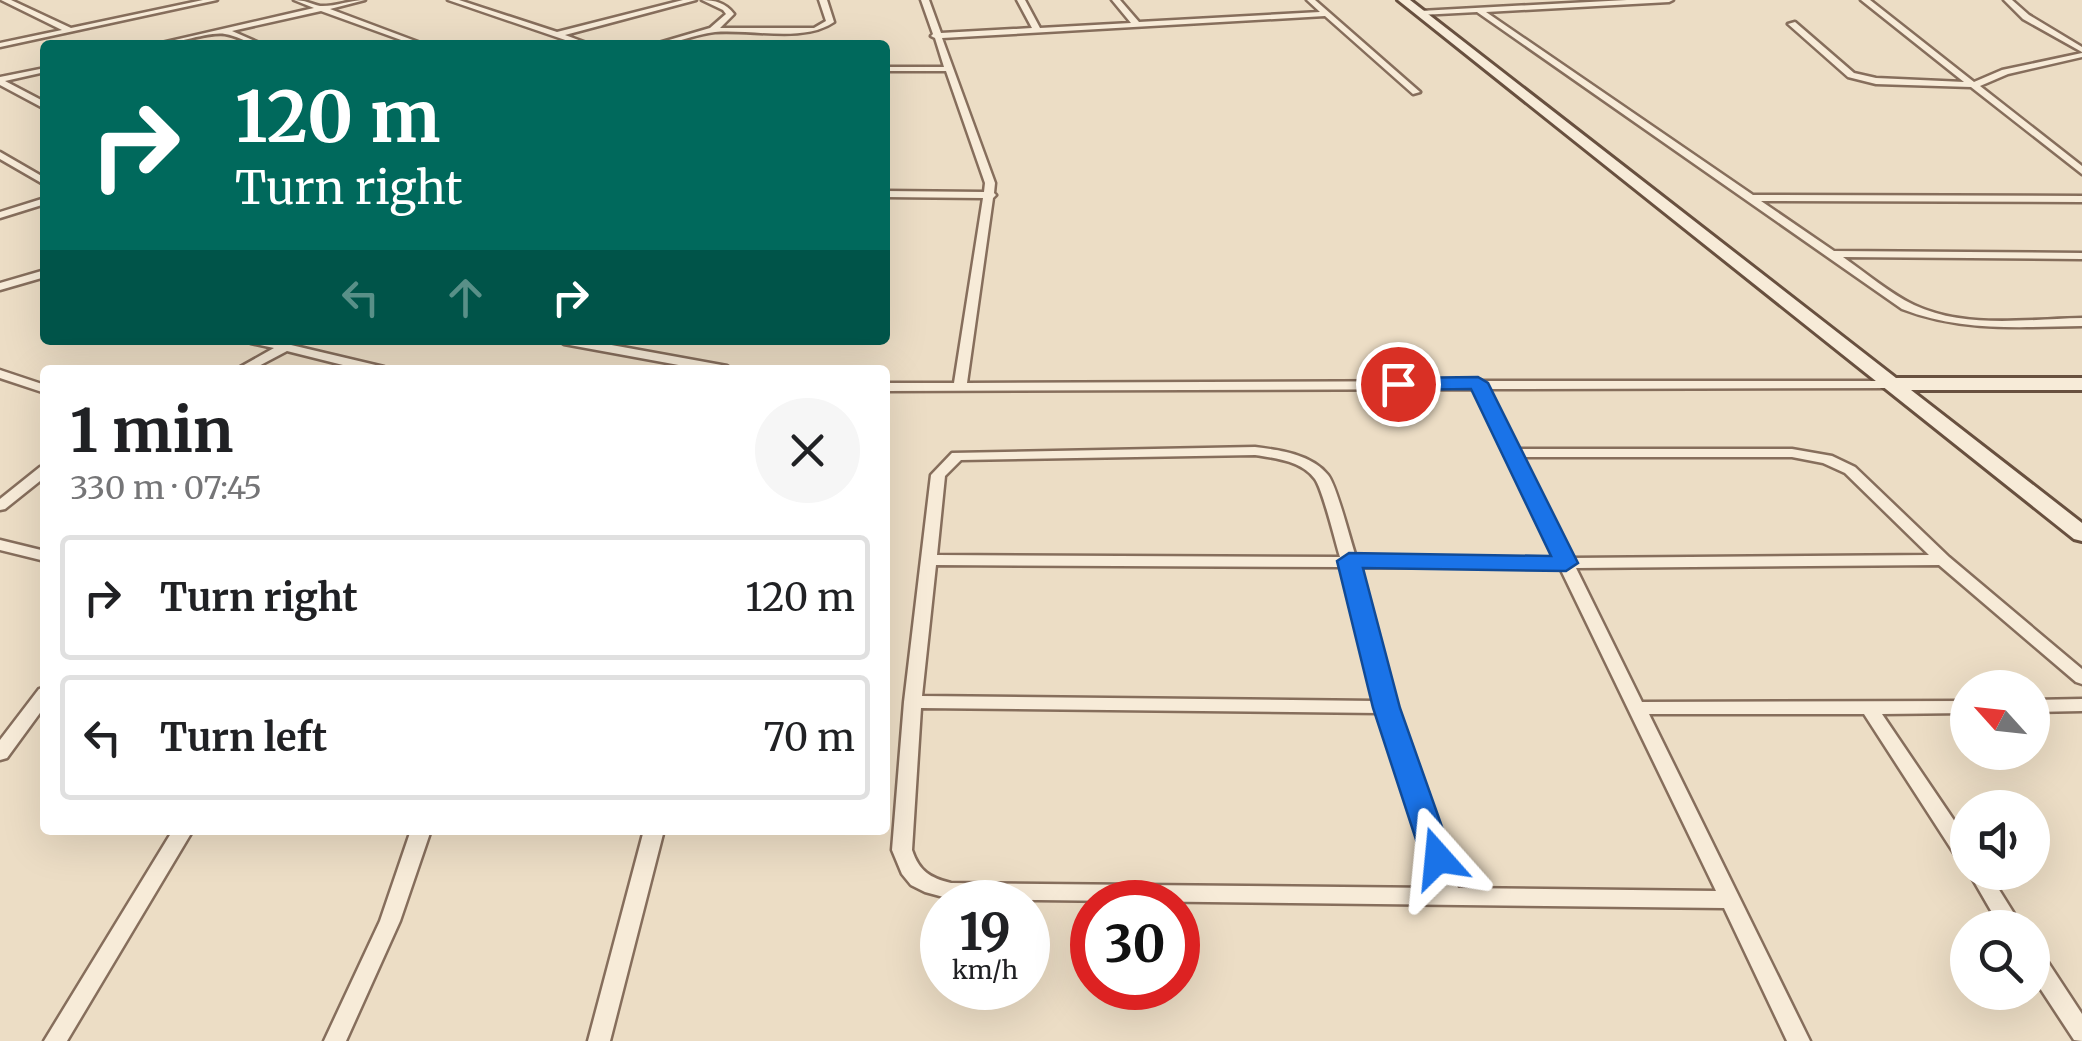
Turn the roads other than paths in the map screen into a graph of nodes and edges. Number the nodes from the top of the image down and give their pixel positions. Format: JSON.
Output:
{"nodes":[{"id":1,"x":4,"y":0,"type":"edge"},
{"id":2,"x":150,"y":0,"type":"edge"},
{"id":3,"x":214,"y":0,"type":"edge"},
{"id":4,"x":298,"y":0,"type":"edge"},
{"id":5,"x":361,"y":0,"type":"edge"},
{"id":6,"x":452,"y":0,"type":"edge"},
{"id":7,"x":692,"y":0,"type":"edge"},
{"id":8,"x":706,"y":0,"type":"edge"},
{"id":9,"x":823,"y":0,"type":"edge"},
{"id":10,"x":925,"y":0,"type":"edge"},
{"id":11,"x":1022,"y":0,"type":"edge"},
{"id":12,"x":1116,"y":0,"type":"edge"},
{"id":13,"x":1311,"y":0,"type":"edge"},
{"id":14,"x":1403,"y":0,"type":"edge"},
{"id":15,"x":1668,"y":0,"type":"edge"},
{"id":16,"x":1864,"y":0,"type":"edge"},
{"id":17,"x":2008,"y":0,"type":"edge"},
{"id":18,"x":1566,"y":2,"type":"edge"},
{"id":19,"x":172,"y":8,"type":"junction"},
{"id":20,"x":322,"y":9,"type":"junction"},
{"id":21,"x":1479,"y":10,"type":"junction"},
{"id":22,"x":1420,"y":13,"type":"junction"},
{"id":23,"x":1327,"y":14,"type":"junction"},
{"id":24,"x":1792,"y":24,"type":"dead end"},
{"id":25,"x":1137,"y":25,"type":"junction"},
{"id":26,"x":70,"y":30,"type":"junction"},
{"id":27,"x":223,"y":30,"type":"junction"},
{"id":28,"x":713,"y":30,"type":"junction"},
{"id":29,"x":1037,"y":30,"type":"junction"},
{"id":30,"x":558,"y":34,"type":"junction"},
{"id":31,"x":936,"y":36,"type":"junction"},
{"id":32,"x":179,"y":40,"type":"edge"},
{"id":33,"x":248,"y":40,"type":"edge"},
{"id":34,"x":408,"y":40,"type":"edge"},
{"id":35,"x":574,"y":40,"type":"edge"},
{"id":36,"x":675,"y":40,"type":"edge"},
{"id":37,"x":0,"y":45,"type":"edge"},
{"id":38,"x":2082,"y":53,"type":"edge"},
{"id":39,"x":948,"y":69,"type":"junction"},
{"id":40,"x":890,"y":70,"type":"edge"},
{"id":41,"x":40,"y":71,"type":"edge"},
{"id":42,"x":0,"y":81,"type":"edge"},
{"id":43,"x":1975,"y":84,"type":"junction"},
{"id":44,"x":1416,"y":92,"type":"dead end"},
{"id":45,"x":40,"y":103,"type":"edge"},
{"id":46,"x":0,"y":155,"type":"edge"},
{"id":47,"x":2082,"y":157,"type":"edge"},
{"id":48,"x":2066,"y":158,"type":"junction"},
{"id":49,"x":2082,"y":171,"type":"edge"},
{"id":50,"x":40,"y":179,"type":"edge"},
{"id":51,"x":890,"y":194,"type":"edge"},
{"id":52,"x":991,"y":196,"type":"junction"},
{"id":53,"x":1752,"y":198,"type":"junction"},
{"id":54,"x":2082,"y":199,"type":"edge"},
{"id":55,"x":40,"y":203,"type":"edge"},
{"id":56,"x":0,"y":215,"type":"edge"},
{"id":57,"x":1838,"y":254,"type":"junction"},
{"id":58,"x":2082,"y":256,"type":"edge"},
{"id":59,"x":40,"y":274,"type":"edge"},
{"id":60,"x":0,"y":286,"type":"edge"},
{"id":61,"x":2082,"y":322,"type":"edge"},
{"id":62,"x":270,"y":345,"type":"edge"},
{"id":63,"x":591,"y":345,"type":"edge"},
{"id":64,"x":282,"y":349,"type":"junction"},
{"id":65,"x":250,"y":365,"type":"edge"},
{"id":66,"x":356,"y":365,"type":"edge"},
{"id":67,"x":701,"y":365,"type":"edge"},
{"id":68,"x":0,"y":374,"type":"edge"},
{"id":69,"x":1478,"y":383,"type":"junction"},
{"id":70,"x":1888,"y":384,"type":"junction"},
{"id":71,"x":2082,"y":384,"type":"edge"},
{"id":72,"x":960,"y":386,"type":"junction"},
{"id":73,"x":40,"y":387,"type":"edge"},
{"id":74,"x":890,"y":387,"type":"edge"},
{"id":75,"x":1512,"y":453,"type":"junction"},
{"id":76,"x":40,"y":477,"type":"edge"},
{"id":77,"x":0,"y":506,"type":"edge"},
{"id":78,"x":2082,"y":534,"type":"edge"},
{"id":79,"x":0,"y":545,"type":"edge"},
{"id":80,"x":40,"y":555,"type":"edge"},
{"id":81,"x":928,"y":560,"type":"junction"},
{"id":82,"x":1943,"y":560,"type":"junction"},
{"id":83,"x":1349,"y":561,"type":"junction"},
{"id":84,"x":1566,"y":563,"type":"junction"},
{"id":85,"x":2082,"y":678,"type":"edge"},
{"id":86,"x":40,"y":699,"type":"edge"},
{"id":87,"x":913,"y":702,"type":"junction"},
{"id":88,"x":2082,"y":705,"type":"edge"},
{"id":89,"x":2050,"y":706,"type":"edge"},
{"id":90,"x":1950,"y":707,"type":"edge"},
{"id":91,"x":1387,"y":708,"type":"junction"},
{"id":92,"x":1636,"y":708,"type":"junction"},
{"id":93,"x":1870,"y":709,"type":"junction"},
{"id":94,"x":0,"y":753,"type":"edge"},
{"id":95,"x":1950,"y":831,"type":"edge"},
{"id":96,"x":179,"y":835,"type":"edge"},
{"id":97,"x":420,"y":835,"type":"edge"},
{"id":98,"x":653,"y":835,"type":"edge"},
{"id":99,"x":1450,"y":896,"type":"junction"},
{"id":100,"x":1730,"y":900,"type":"junction"},
{"id":101,"x":2050,"y":984,"type":"edge"},
{"id":102,"x":2082,"y":1033,"type":"edge"},
{"id":103,"x":55,"y":1041,"type":"edge"},
{"id":104,"x":335,"y":1041,"type":"edge"},
{"id":105,"x":599,"y":1041,"type":"edge"},
{"id":106,"x":1799,"y":1041,"type":"edge"}],
"edges":[{"from":1,"to":26,"type":"street"},
{"from":2,"to":19,"type":"street"},
{"from":3,"to":19,"type":"street"},
{"from":4,"to":20,"type":"street"},
{"from":5,"to":20,"type":"street"},
{"from":6,"to":30,"type":"street"},
{"from":7,"to":30,"type":"street"},
{"from":8,"to":28,"type":"street"},
{"from":9,"to":28,"type":"street"},
{"from":10,"to":31,"type":"street"},
{"from":11,"to":29,"type":"street"},
{"from":12,"to":25,"type":"street"},
{"from":13,"to":23,"type":"street"},
{"from":14,"to":22,"type":"street"},
{"from":15,"to":18,"type":"street"},
{"from":16,"to":43,"type":"street"},
{"from":17,"to":38,"type":"street"},
{"from":18,"to":21,"type":"street"},
{"from":19,"to":26,"type":"street"},
{"from":20,"to":27,"type":"street"},
{"from":20,"to":34,"type":"street"},
{"from":21,"to":22,"type":"street"},
{"from":21,"to":53,"type":"street"},
{"from":22,"to":70,"type":"street"},
{"from":23,"to":25,"type":"street"},
{"from":23,"to":44,"type":"street"},
{"from":24,"to":43,"type":"street"},
{"from":25,"to":29,"type":"street"},
{"from":26,"to":37,"type":"street"},
{"from":27,"to":32,"type":"street"},
{"from":27,"to":33,"type":"street"},
{"from":28,"to":36,"type":"street"},
{"from":29,"to":31,"type":"street"},
{"from":30,"to":35,"type":"street"},
{"from":31,"to":39,"type":"street"},
{"from":38,"to":43,"type":"street"},
{"from":39,"to":40,"type":"street"},
{"from":39,"to":52,"type":"street"},
{"from":41,"to":42,"type":"street"},
{"from":42,"to":45,"type":"street"},
{"from":43,"to":48,"type":"street"},
{"from":46,"to":50,"type":"street"},
{"from":47,"to":48,"type":"street"},
{"from":48,"to":49,"type":"street"},
{"from":51,"to":52,"type":"street"},
{"from":52,"to":72,"type":"street"},
{"from":53,"to":54,"type":"street"},
{"from":53,"to":57,"type":"street"},
{"from":55,"to":56,"type":"street"},
{"from":57,"to":58,"type":"street"},
{"from":57,"to":61,"type":"street"},
{"from":59,"to":60,"type":"street"},
{"from":62,"to":64,"type":"street"},
{"from":63,"to":67,"type":"street"},
{"from":64,"to":65,"type":"street"},
{"from":64,"to":66,"type":"street"},
{"from":68,"to":73,"type":"street"},
{"from":69,"to":70,"type":"street"},
{"from":69,"to":72,"type":"street"},
{"from":69,"to":75,"type":"street"},
{"from":70,"to":71,"type":"street"},
{"from":70,"to":78,"type":"street"},
{"from":72,"to":74,"type":"street"},
{"from":75,"to":82,"type":"street"},
{"from":75,"to":84,"type":"street"},
{"from":76,"to":77,"type":"street"},
{"from":79,"to":80,"type":"street"},
{"from":81,"to":83,"type":"street"},
{"from":81,"to":83,"type":"street"},
{"from":81,"to":87,"type":"street"},
{"from":82,"to":84,"type":"street"},
{"from":82,"to":85,"type":"street"},
{"from":83,"to":84,"type":"street"},
{"from":83,"to":91,"type":"street"},
{"from":84,"to":92,"type":"street"},
{"from":86,"to":94,"type":"street"},
{"from":87,"to":91,"type":"street"},
{"from":87,"to":99,"type":"street"},
{"from":88,"to":89,"type":"street"},
{"from":90,"to":93,"type":"street"},
{"from":91,"to":99,"type":"street"},
{"from":92,"to":93,"type":"street"},
{"from":92,"to":100,"type":"street"},
{"from":93,"to":95,"type":"street"},
{"from":96,"to":103,"type":"street"},
{"from":97,"to":104,"type":"street"},
{"from":98,"to":105,"type":"street"},
{"from":99,"to":100,"type":"street"},
{"from":100,"to":106,"type":"street"},
{"from":101,"to":102,"type":"street"}]}
